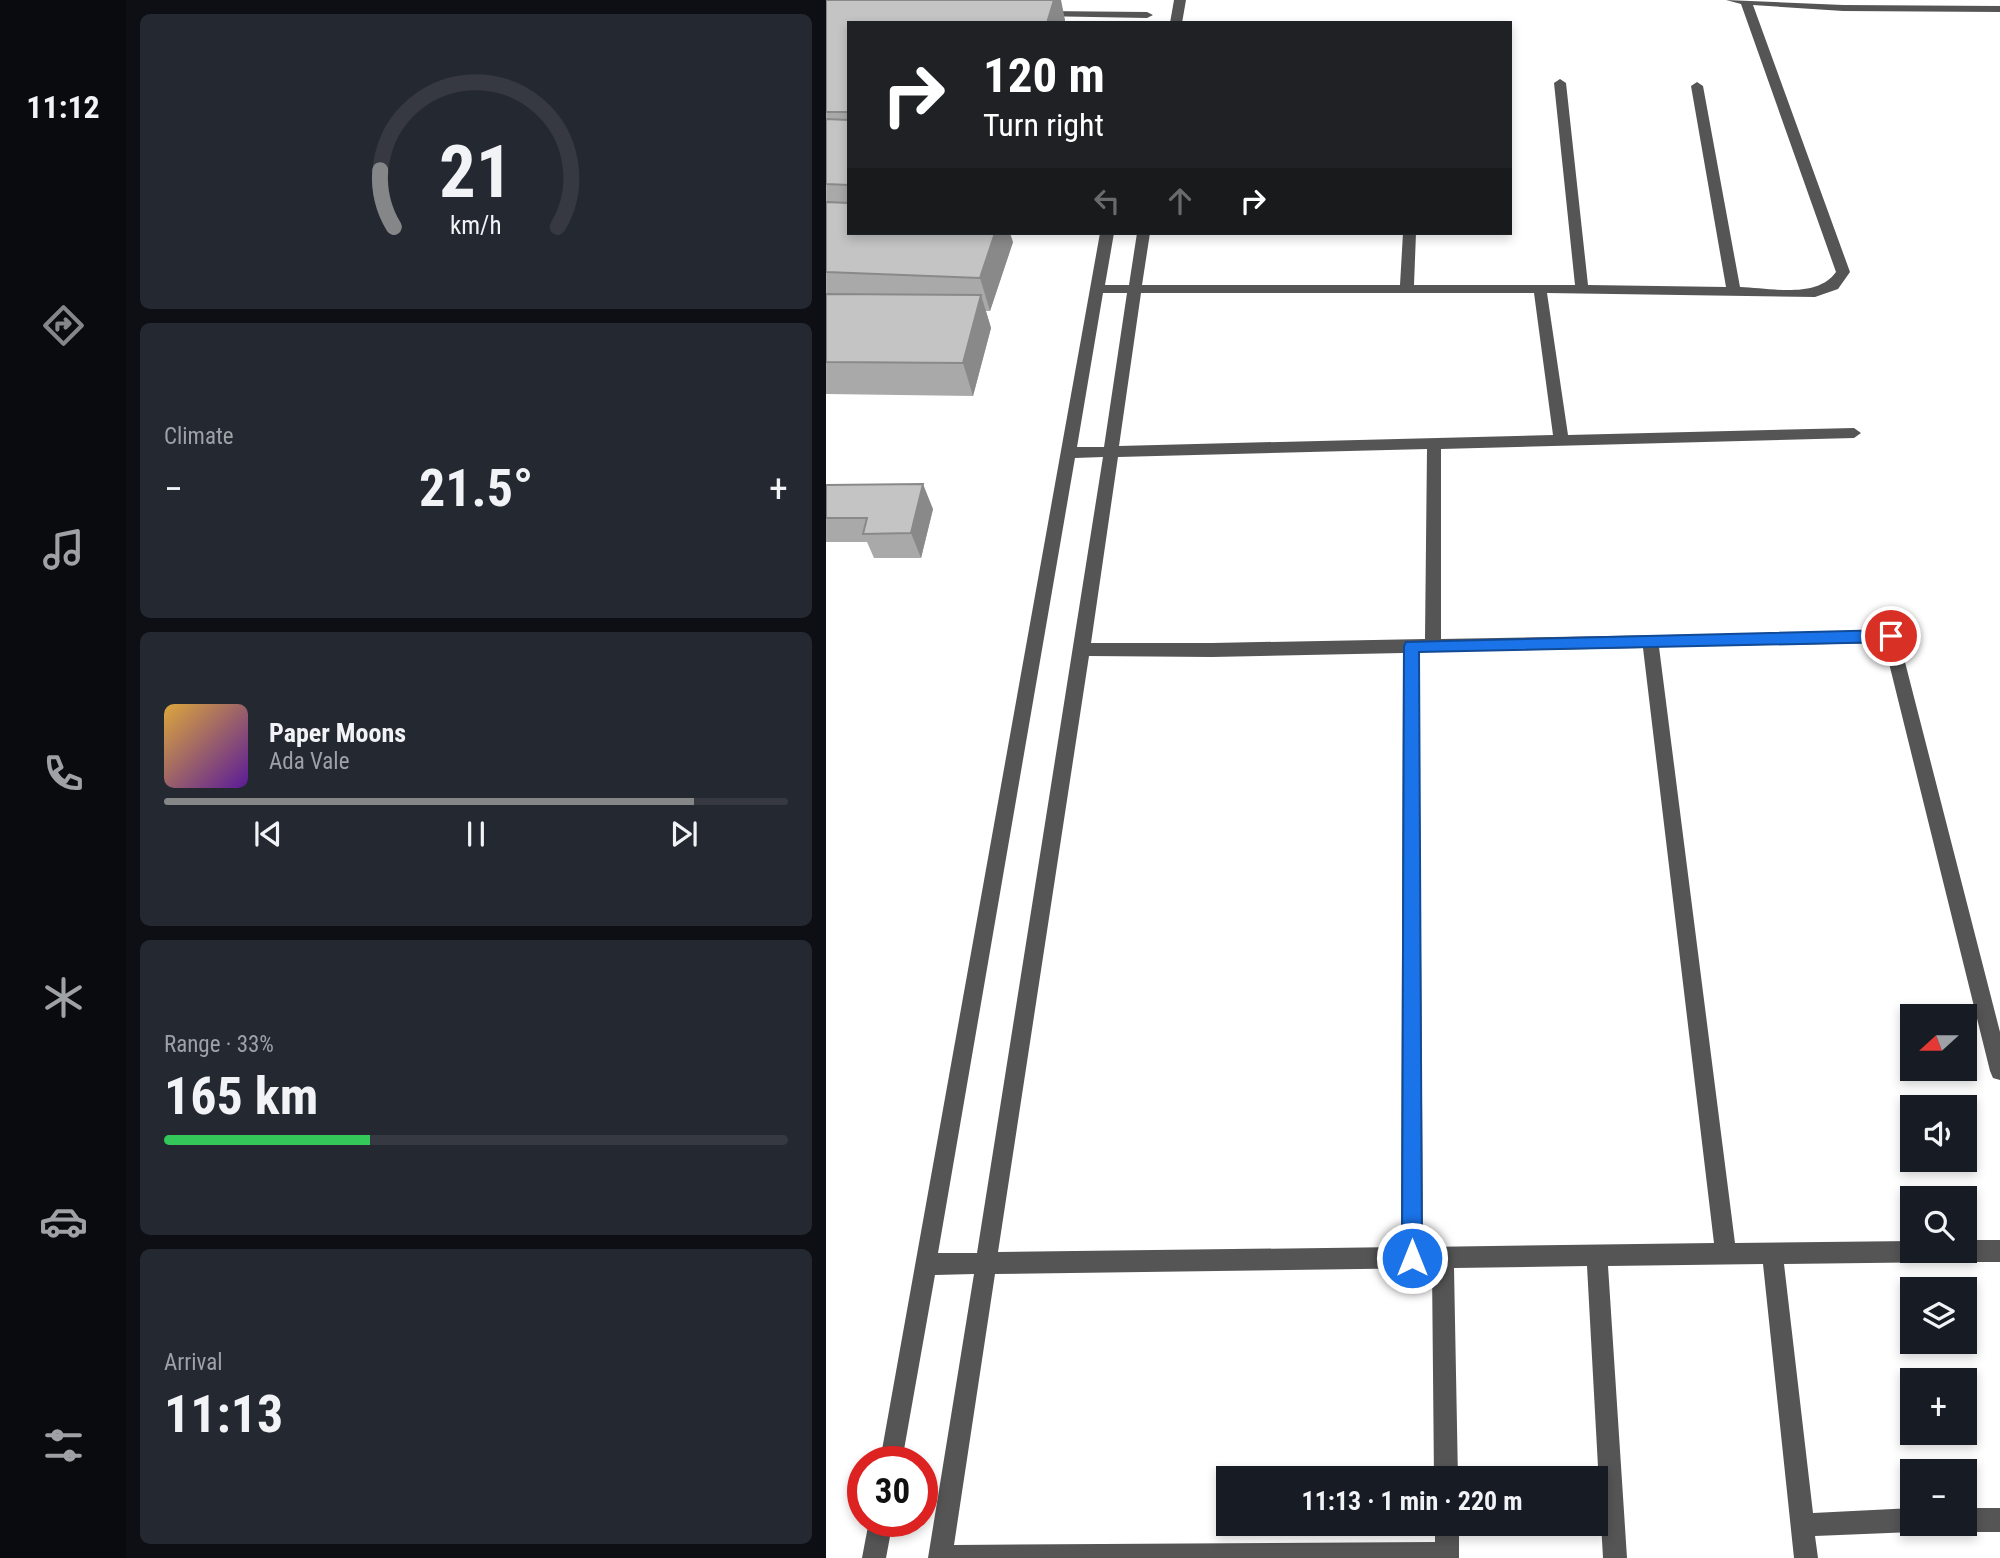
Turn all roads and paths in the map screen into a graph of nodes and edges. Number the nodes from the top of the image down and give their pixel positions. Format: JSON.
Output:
{"nodes":[{"id":1,"x":1149,"y":0,"type":"edge"},
{"id":2,"x":1180,"y":0,"type":"edge"},
{"id":3,"x":1739,"y":1,"type":"edge"},
{"id":4,"x":2000,"y":9,"type":"edge"},
{"id":5,"x":1035,"y":14,"type":"edge"},
{"id":6,"x":1076,"y":19,"type":"edge"},
{"id":7,"x":1146,"y":19,"type":"edge"},
{"id":8,"x":1176,"y":21,"type":"edge"},
{"id":9,"x":1560,"y":83,"type":"dead end"},
{"id":10,"x":1697,"y":86,"type":"dead end"},
{"id":11,"x":1107,"y":235,"type":"edge"},
{"id":12,"x":1143,"y":235,"type":"edge"},
{"id":13,"x":1409,"y":235,"type":"edge"},
{"id":14,"x":1097,"y":289,"type":"junction"},
{"id":15,"x":1135,"y":289,"type":"junction"},
{"id":16,"x":1407,"y":289,"type":"junction"},
{"id":17,"x":1540,"y":289,"type":"junction"},
{"id":18,"x":1582,"y":289,"type":"junction"},
{"id":19,"x":1734,"y":291,"type":"junction"},
{"id":20,"x":1854,"y":433,"type":"dead end"},
{"id":21,"x":1561,"y":440,"type":"junction"},
{"id":22,"x":1434,"y":444,"type":"junction"},
{"id":23,"x":1068,"y":453,"type":"junction"},
{"id":24,"x":1109,"y":453,"type":"junction"},
{"id":25,"x":1650,"y":641,"type":"junction"},
{"id":26,"x":1433,"y":645,"type":"junction"},
{"id":27,"x":1411,"y":646,"type":"junction"},
{"id":28,"x":1082,"y":649,"type":"junction"},
{"id":29,"x":2000,"y":1071,"type":"edge"},
{"id":30,"x":1977,"y":1251,"type":"edge"},
{"id":31,"x":2000,"y":1251,"type":"edge"},
{"id":32,"x":1900,"y":1252,"type":"edge"},
{"id":33,"x":1772,"y":1253,"type":"junction"},
{"id":34,"x":1726,"y":1254,"type":"junction"},
{"id":35,"x":1597,"y":1256,"type":"junction"},
{"id":36,"x":1412,"y":1258,"type":"junction"},
{"id":37,"x":1443,"y":1258,"type":"junction"},
{"id":38,"x":927,"y":1264,"type":"junction"},
{"id":39,"x":985,"y":1264,"type":"junction"},
{"id":40,"x":894,"y":1446,"type":"edge"},
{"id":41,"x":1446,"y":1466,"type":"edge"},
{"id":42,"x":1977,"y":1520,"type":"edge"},
{"id":43,"x":2000,"y":1520,"type":"edge"},
{"id":44,"x":1900,"y":1521,"type":"edge"},
{"id":45,"x":1803,"y":1525,"type":"junction"},
{"id":46,"x":1447,"y":1536,"type":"edge"},
{"id":47,"x":878,"y":1537,"type":"edge"},
{"id":48,"x":1447,"y":1556,"type":"edge"},
{"id":49,"x":874,"y":1558,"type":"edge"},
{"id":50,"x":940,"y":1558,"type":"edge"},
{"id":51,"x":1615,"y":1558,"type":"edge"},
{"id":52,"x":1807,"y":1558,"type":"edge"}],
"edges":[{"from":1,"to":7,"type":"street"},
{"from":2,"to":8,"type":"street"},
{"from":3,"to":4,"type":"street"},
{"from":3,"to":19,"type":"street"},
{"from":5,"to":6,"type":"street"},
{"from":6,"to":7,"type":"street"},
{"from":9,"to":18,"type":"street"},
{"from":10,"to":19,"type":"street"},
{"from":11,"to":14,"type":"street"},
{"from":12,"to":15,"type":"street"},
{"from":13,"to":16,"type":"street"},
{"from":14,"to":15,"type":"street"},
{"from":14,"to":23,"type":"street"},
{"from":15,"to":16,"type":"street"},
{"from":15,"to":24,"type":"street"},
{"from":16,"to":17,"type":"street"},
{"from":17,"to":18,"type":"street"},
{"from":17,"to":21,"type":"street"},
{"from":18,"to":19,"type":"street"},
{"from":20,"to":21,"type":"street"},
{"from":21,"to":22,"type":"street"},
{"from":22,"to":24,"type":"street"},
{"from":22,"to":26,"type":"street"},
{"from":23,"to":24,"type":"street"},
{"from":23,"to":38,"type":"street"},
{"from":24,"to":28,"type":"street"},
{"from":25,"to":26,"type":"street"},
{"from":25,"to":29,"type":"street"},
{"from":25,"to":34,"type":"street"},
{"from":26,"to":27,"type":"street"},
{"from":27,"to":28,"type":"street"},
{"from":27,"to":36,"type":"street"},
{"from":28,"to":39,"type":"street"},
{"from":30,"to":31,"type":"street"},
{"from":32,"to":33,"type":"street"},
{"from":33,"to":34,"type":"street"},
{"from":33,"to":45,"type":"street"},
{"from":34,"to":35,"type":"street"},
{"from":35,"to":37,"type":"street"},
{"from":35,"to":51,"type":"street"},
{"from":36,"to":37,"type":"street"},
{"from":36,"to":39,"type":"street"},
{"from":37,"to":41,"type":"street"},
{"from":38,"to":39,"type":"street"},
{"from":38,"to":40,"type":"street"},
{"from":39,"to":50,"type":"street"},
{"from":42,"to":43,"type":"street"},
{"from":44,"to":45,"type":"street"},
{"from":45,"to":52,"type":"street"},
{"from":46,"to":48,"type":"street"},
{"from":47,"to":49,"type":"street"},
{"from":48,"to":50,"type":"street"}]}
